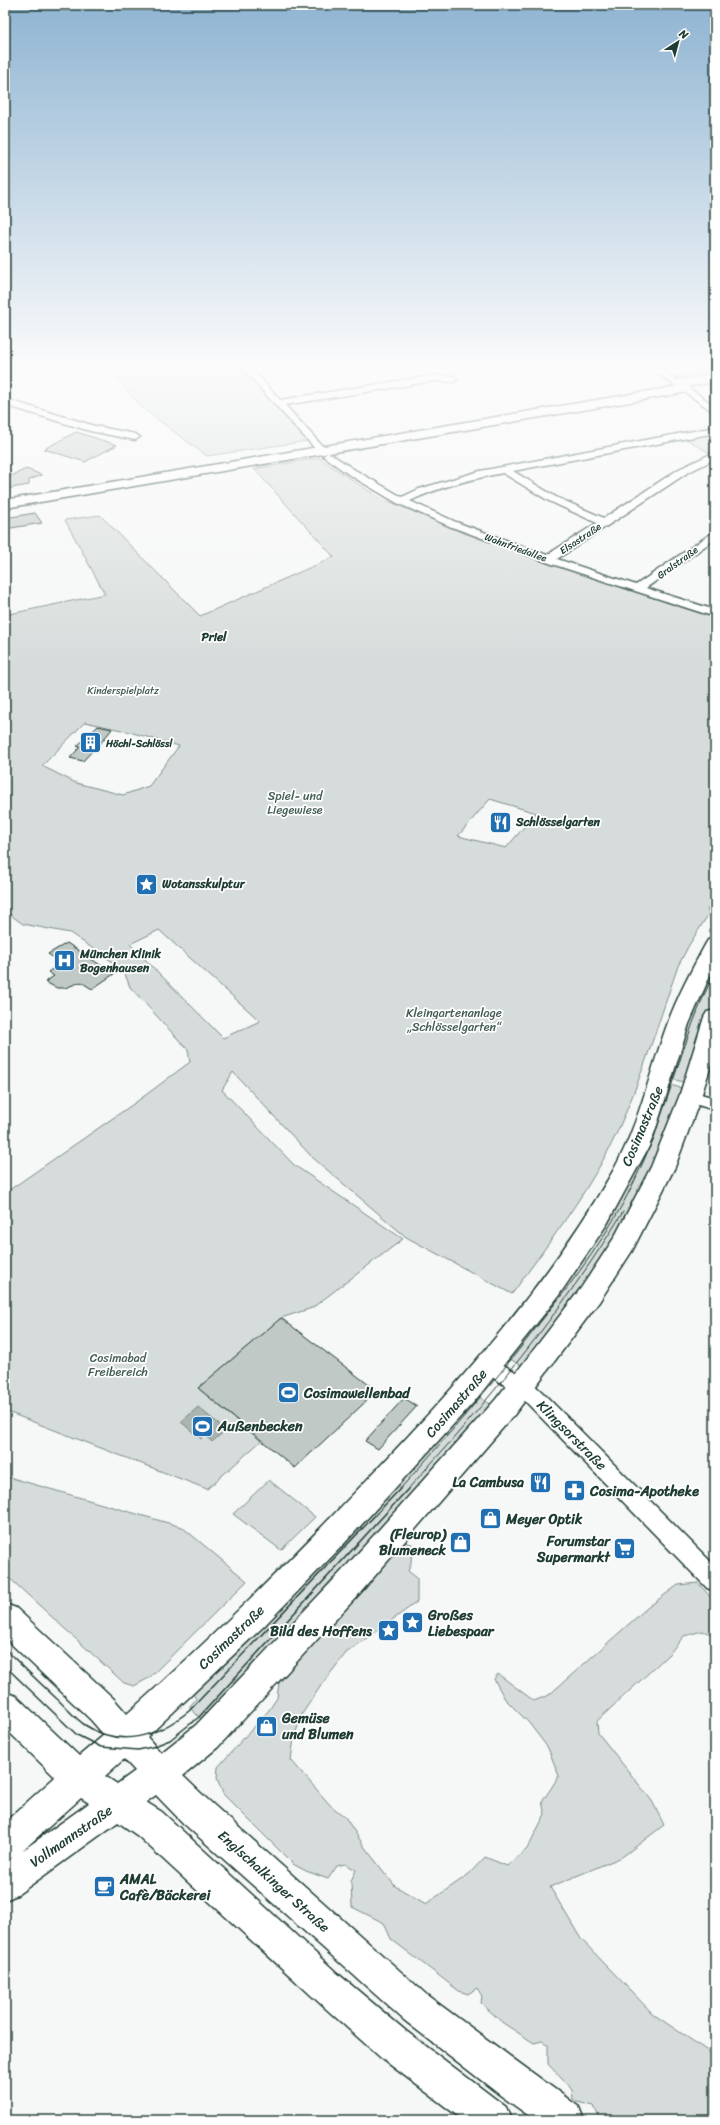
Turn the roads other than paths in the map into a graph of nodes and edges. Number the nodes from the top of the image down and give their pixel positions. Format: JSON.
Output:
{"nodes":[{"id":1,"x":213,"y":467,"type":"edge"},
{"id":2,"x":225,"y":467,"type":"edge"},
{"id":3,"x":345,"y":467,"type":"edge"},
{"id":4,"x":514,"y":467,"type":"edge"},
{"id":5,"x":691,"y":467,"type":"edge"},
{"id":6,"x":504,"y":469,"type":"junction"},
{"id":7,"x":5,"y":498,"type":"edge"},
{"id":8,"x":401,"y":501,"type":"junction"},
{"id":9,"x":5,"y":504,"type":"edge"},
{"id":10,"x":604,"y":522,"type":"junction"},
{"id":11,"x":715,"y":534,"type":"edge"},
{"id":12,"x":549,"y":559,"type":"junction"},
{"id":13,"x":638,"y":589,"type":"junction"},
{"id":14,"x":715,"y":614,"type":"edge"},
{"id":15,"x":715,"y":945,"type":"edge"},
{"id":16,"x":715,"y":1017,"type":"edge"},
{"id":17,"x":690,"y":1097,"type":"junction"},
{"id":18,"x":715,"y":1104,"type":"edge"},
{"id":19,"x":490,"y":1365,"type":"junction"},
{"id":20,"x":522,"y":1386,"type":"junction"},
{"id":21,"x":715,"y":1581,"type":"edge"},
{"id":22,"x":5,"y":1618,"type":"edge"},
{"id":23,"x":5,"y":1707,"type":"edge"},
{"id":24,"x":126,"y":1736,"type":"junction"},
{"id":25,"x":159,"y":1775,"type":"junction"},
{"id":26,"x":78,"y":1778,"type":"junction"},
{"id":27,"x":117,"y":1803,"type":"junction"},
{"id":28,"x":5,"y":1844,"type":"edge"},
{"id":29,"x":5,"y":1883,"type":"edge"},
{"id":30,"x":493,"y":2120,"type":"edge"},
{"id":31,"x":566,"y":2120,"type":"edge"}],
"edges":[{"from":1,"to":7,"type":"main road"},
{"from":2,"to":9,"type":"main road"},
{"from":3,"to":8,"type":"street","name":"Wahnfriedallee"},
{"from":4,"to":6,"type":"street"},
{"from":5,"to":10,"type":"street","name":"Elsastraße"},
{"from":6,"to":8,"type":"street"},
{"from":6,"to":10,"type":"street"},
{"from":8,"to":12,"type":"street","name":"Wahnfriedallee"},
{"from":10,"to":12,"type":"street","name":"Elsastraße"},
{"from":11,"to":13,"type":"street","name":"Gralstraße"},
{"from":12,"to":13,"type":"street","name":"Wahnfriedallee"},
{"from":13,"to":14,"type":"street","name":"Wahnfriedallee"},
{"from":15,"to":19,"type":"main road","name":"Cosimastraße"},
{"from":16,"to":17,"type":"main road"},
{"from":17,"to":18,"type":"street"},
{"from":17,"to":20,"type":"main road"},
{"from":19,"to":20,"type":"street","name":"Klingsorstraße"},
{"from":19,"to":24,"type":"main road","name":"Cosimastraße"},
{"from":20,"to":21,"type":"street","name":"Klingsorstraße"},
{"from":20,"to":25,"type":"main road"},
{"from":22,"to":24,"type":"main road","name":"Englschalkinger Straße"},
{"from":23,"to":26,"type":"main road"},
{"from":24,"to":25,"type":"main road","name":"Englschalkinger Straße"},
{"from":24,"to":26,"type":"main road","name":"Cosimastraße"},
{"from":25,"to":27,"type":"main road"},
{"from":25,"to":31,"type":"main road","name":"Englschalkinger Straße"},
{"from":26,"to":27,"type":"main road"},
{"from":26,"to":28,"type":"main road"},
{"from":27,"to":29,"type":"main road","name":"Vollmannstraße"},
{"from":27,"to":30,"type":"main road"}]}
